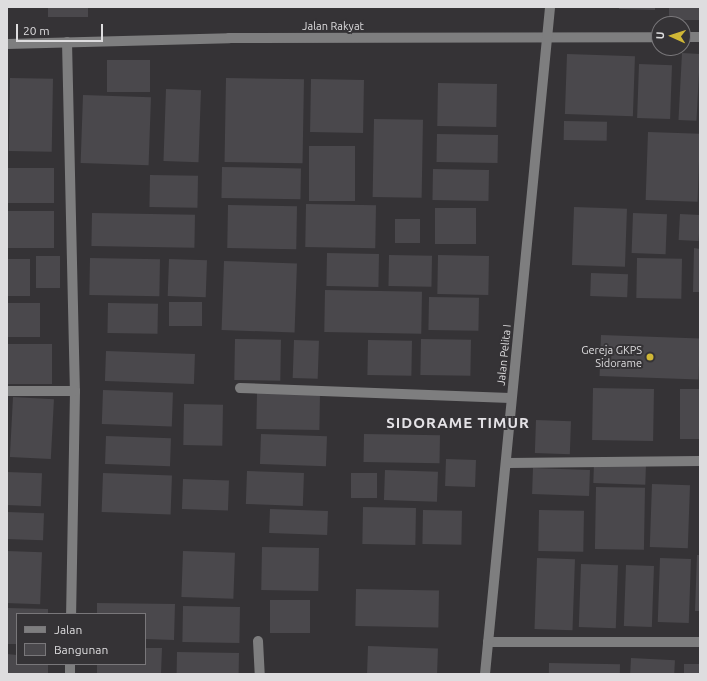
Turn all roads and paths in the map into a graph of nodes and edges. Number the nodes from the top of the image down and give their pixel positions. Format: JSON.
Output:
{"nodes":[{"id":1,"x":550,"y":7,"type":"edge"},
{"id":2,"x":547,"y":37,"type":"junction"},
{"id":3,"x":651,"y":38,"type":"edge"},
{"id":4,"x":67,"y":42,"type":"junction"},
{"id":5,"x":7,"y":44,"type":"edge"},
{"id":6,"x":240,"y":388,"type":"dead end"},
{"id":7,"x":7,"y":391,"type":"edge"},
{"id":8,"x":75,"y":391,"type":"junction"},
{"id":9,"x":512,"y":398,"type":"junction"},
{"id":10,"x":700,"y":461,"type":"edge"},
{"id":11,"x":506,"y":463,"type":"junction"},
{"id":12,"x":71,"y":613,"type":"edge"},
{"id":13,"x":258,"y":641,"type":"dead end"},
{"id":14,"x":488,"y":642,"type":"junction"},
{"id":15,"x":700,"y":642,"type":"edge"},
{"id":16,"x":260,"y":674,"type":"edge"},
{"id":17,"x":484,"y":674,"type":"edge"}],
"edges":[{"from":1,"to":2,"type":"street","name":"Jalan Pelita I"},
{"from":2,"to":3,"type":"street","name":"Jalan Rakyat"},
{"from":2,"to":4,"type":"street","name":"Jalan Rakyat"},
{"from":2,"to":9,"type":"street","name":"Jalan Pelita I"},
{"from":4,"to":5,"type":"street","name":"Jalan Rakyat"},
{"from":4,"to":8,"type":"street"},
{"from":6,"to":9,"type":"street"},
{"from":7,"to":8,"type":"street"},
{"from":8,"to":12,"type":"street"},
{"from":9,"to":11,"type":"street","name":"Jalan Pelita I"},
{"from":10,"to":11,"type":"street"},
{"from":11,"to":14,"type":"street","name":"Jalan Pelita I"},
{"from":13,"to":16,"type":"street"},
{"from":14,"to":15,"type":"street"},
{"from":14,"to":17,"type":"street","name":"Jalan Pelita I"}]}
